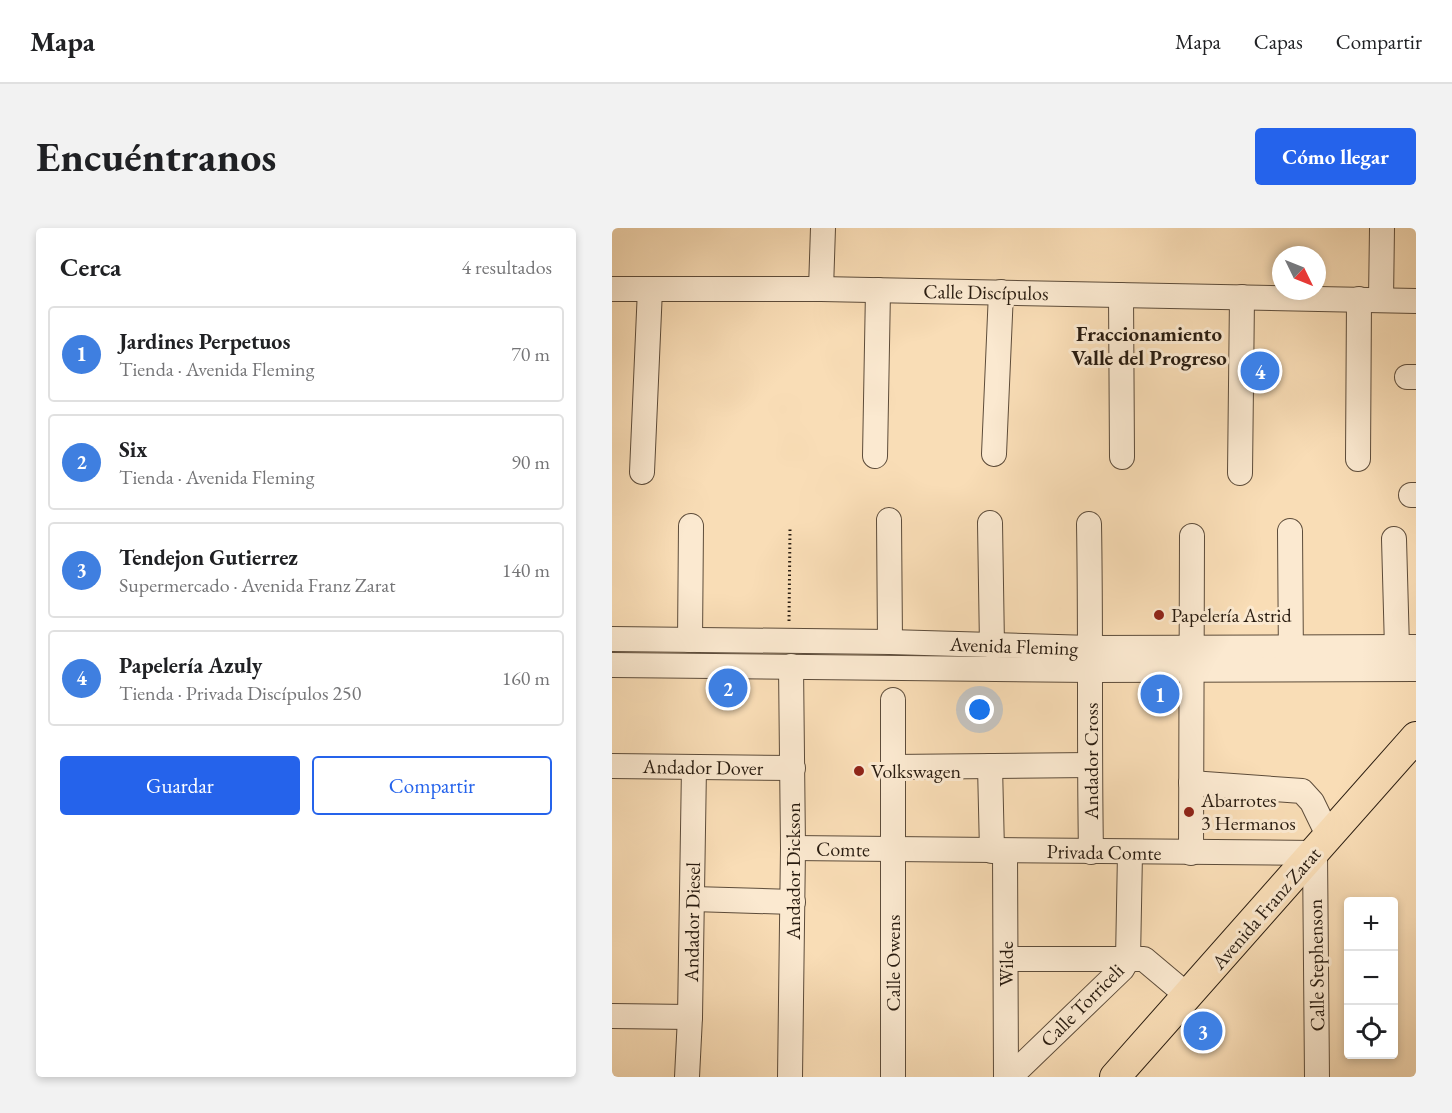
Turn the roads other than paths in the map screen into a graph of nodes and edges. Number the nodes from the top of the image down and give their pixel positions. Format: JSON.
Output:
{"nodes":[{"id":1,"x":823,"y":228,"type":"edge"},
{"id":2,"x":1382,"y":228,"type":"edge"},
{"id":3,"x":612,"y":289,"type":"edge"},
{"id":4,"x":650,"y":289,"type":"junction"},
{"id":5,"x":821,"y":289,"type":"junction"},
{"id":6,"x":878,"y":290,"type":"junction"},
{"id":7,"x":1002,"y":292,"type":"junction"},
{"id":8,"x":1121,"y":295,"type":"junction"},
{"id":9,"x":1242,"y":297,"type":"junction"},
{"id":10,"x":1370,"y":300,"type":"junction"},
{"id":11,"x":1416,"y":301,"type":"edge"},
{"id":12,"x":994,"y":453,"type":"dead end"},
{"id":13,"x":875,"y":456,"type":"dead end"},
{"id":14,"x":1122,"y":457,"type":"dead end"},
{"id":15,"x":1358,"y":459,"type":"dead end"},
{"id":16,"x":642,"y":472,"type":"dead end"},
{"id":17,"x":1240,"y":473,"type":"dead end"},
{"id":18,"x":889,"y":520,"type":"dead end"},
{"id":19,"x":990,"y":524,"type":"dead end"},
{"id":20,"x":1089,"y":524,"type":"dead end"},
{"id":21,"x":691,"y":526,"type":"dead end"},
{"id":22,"x":1290,"y":531,"type":"dead end"},
{"id":23,"x":1192,"y":536,"type":"dead end"},
{"id":24,"x":1395,"y":539,"type":"dead end"},
{"id":25,"x":612,"y":639,"type":"edge"},
{"id":26,"x":690,"y":640,"type":"junction"},
{"id":27,"x":890,"y":642,"type":"junction"},
{"id":28,"x":992,"y":646,"type":"junction"},
{"id":29,"x":1406,"y":648,"type":"edge"},
{"id":30,"x":1291,"y":658,"type":"junction"},
{"id":31,"x":1091,"y":659,"type":"junction"},
{"id":32,"x":1192,"y":659,"type":"junction"},
{"id":33,"x":612,"y":665,"type":"edge"},
{"id":34,"x":791,"y":666,"type":"junction"},
{"id":35,"x":1416,"y":669,"type":"edge"},
{"id":36,"x":893,"y":700,"type":"dead end"},
{"id":37,"x":1416,"y":737,"type":"edge"},
{"id":38,"x":1089,"y":765,"type":"junction"},
{"id":39,"x":612,"y":766,"type":"edge"},
{"id":40,"x":990,"y":766,"type":"junction"},
{"id":41,"x":694,"y":767,"type":"junction"},
{"id":42,"x":892,"y":767,"type":"junction"},
{"id":43,"x":793,"y":768,"type":"junction"},
{"id":44,"x":1191,"y":783,"type":"junction"},
{"id":45,"x":1322,"y":845,"type":"junction"},
{"id":46,"x":793,"y":848,"type":"junction"},
{"id":47,"x":893,"y":849,"type":"junction"},
{"id":48,"x":999,"y":851,"type":"junction"},
{"id":49,"x":1091,"y":852,"type":"junction"},
{"id":50,"x":1130,"y":853,"type":"junction"},
{"id":51,"x":1191,"y":854,"type":"junction"},
{"id":52,"x":693,"y":899,"type":"junction"},
{"id":53,"x":793,"y":902,"type":"junction"},
{"id":54,"x":1006,"y":959,"type":"junction"},
{"id":55,"x":1128,"y":959,"type":"junction"},
{"id":56,"x":1188,"y":996,"type":"junction"},
{"id":57,"x":612,"y":1017,"type":"edge"},
{"id":58,"x":690,"y":1017,"type":"junction"},
{"id":59,"x":687,"y":1077,"type":"edge"},
{"id":60,"x":790,"y":1077,"type":"edge"},
{"id":61,"x":893,"y":1077,"type":"edge"},
{"id":62,"x":1006,"y":1077,"type":"edge"},
{"id":63,"x":1010,"y":1077,"type":"edge"},
{"id":64,"x":1115,"y":1077,"type":"edge"},
{"id":65,"x":1317,"y":1077,"type":"edge"}],
"edges":[{"from":1,"to":5,"type":"street"},
{"from":2,"to":10,"type":"street"},
{"from":3,"to":4,"type":"street","name":"Calle Discípulos"},
{"from":4,"to":5,"type":"street","name":"Calle Discípulos"},
{"from":4,"to":16,"type":"street"},
{"from":5,"to":6,"type":"street","name":"Calle Discípulos"},
{"from":6,"to":7,"type":"street","name":"Calle Discípulos"},
{"from":6,"to":13,"type":"street"},
{"from":7,"to":8,"type":"street","name":"Calle Discípulos"},
{"from":7,"to":12,"type":"street"},
{"from":8,"to":9,"type":"street","name":"Calle Discípulos"},
{"from":8,"to":14,"type":"street"},
{"from":9,"to":10,"type":"street","name":"Calle Discípulos"},
{"from":9,"to":17,"type":"street"},
{"from":10,"to":11,"type":"street","name":"Calle Discípulos"},
{"from":10,"to":15,"type":"street"},
{"from":18,"to":27,"type":"street"},
{"from":19,"to":28,"type":"street"},
{"from":20,"to":31,"type":"street","name":"Andador Cross"},
{"from":21,"to":26,"type":"street"},
{"from":22,"to":30,"type":"street"},
{"from":23,"to":32,"type":"street"},
{"from":24,"to":29,"type":"street"},
{"from":25,"to":26,"type":"street","name":"Avenida Fleming"},
{"from":26,"to":27,"type":"street","name":"Avenida Fleming"},
{"from":27,"to":28,"type":"street","name":"Avenida Fleming"},
{"from":28,"to":31,"type":"street","name":"Avenida Fleming"},
{"from":29,"to":30,"type":"street","name":"Avenida Fleming"},
{"from":30,"to":32,"type":"street","name":"Avenida Fleming"},
{"from":30,"to":35,"type":"street","name":"Avenida Fleming"},
{"from":31,"to":32,"type":"street","name":"Avenida Fleming"},
{"from":31,"to":34,"type":"street","name":"Avenida Fleming"},
{"from":31,"to":38,"type":"street","name":"Andador Cross"},
{"from":32,"to":44,"type":"street"},
{"from":33,"to":34,"type":"street","name":"Avenida Fleming"},
{"from":34,"to":43,"type":"street","name":"Andador Dickson"},
{"from":36,"to":42,"type":"street","name":"Calle Owens"},
{"from":37,"to":45,"type":"main road","name":"Avenida Franz Zarat"},
{"from":38,"to":40,"type":"street"},
{"from":38,"to":49,"type":"street","name":"Andador Cross"},
{"from":39,"to":41,"type":"street","name":"Andador Dover"},
{"from":40,"to":42,"type":"street"},
{"from":40,"to":48,"type":"street","name":"Wilde"},
{"from":41,"to":43,"type":"street","name":"Andador Dover"},
{"from":41,"to":52,"type":"street","name":"Andador Diesel"},
{"from":42,"to":47,"type":"street","name":"Calle Owens"},
{"from":43,"to":46,"type":"street","name":"Andador Dickson"},
{"from":44,"to":45,"type":"street"},
{"from":44,"to":51,"type":"street"},
{"from":45,"to":51,"type":"street","name":"Privada Comte"},
{"from":45,"to":56,"type":"main road","name":"Avenida Franz Zarat"},
{"from":45,"to":65,"type":"street","name":"Calle Stephenson"},
{"from":46,"to":47,"type":"street","name":"Comte"},
{"from":46,"to":53,"type":"street","name":"Andador Dickson"},
{"from":47,"to":48,"type":"street","name":"Privada Comte"},
{"from":47,"to":61,"type":"street","name":"Calle Owens"},
{"from":48,"to":49,"type":"street","name":"Privada Comte"},
{"from":48,"to":54,"type":"street","name":"Wilde"},
{"from":49,"to":50,"type":"street","name":"Privada Comte"},
{"from":50,"to":51,"type":"street","name":"Privada Comte"},
{"from":50,"to":55,"type":"street"},
{"from":52,"to":53,"type":"street"},
{"from":52,"to":58,"type":"street","name":"Andador Diesel"},
{"from":53,"to":60,"type":"street","name":"Andador Dickson"},
{"from":54,"to":55,"type":"street","name":"Calle Torriceli"},
{"from":54,"to":62,"type":"street","name":"Wilde"},
{"from":55,"to":56,"type":"street","name":"Calle Torriceli"},
{"from":55,"to":63,"type":"street","name":"Calle Torriceli"},
{"from":56,"to":64,"type":"main road","name":"Avenida Franz Zarat"},
{"from":57,"to":58,"type":"street"},
{"from":58,"to":59,"type":"street","name":"Andador Diesel"}]}
